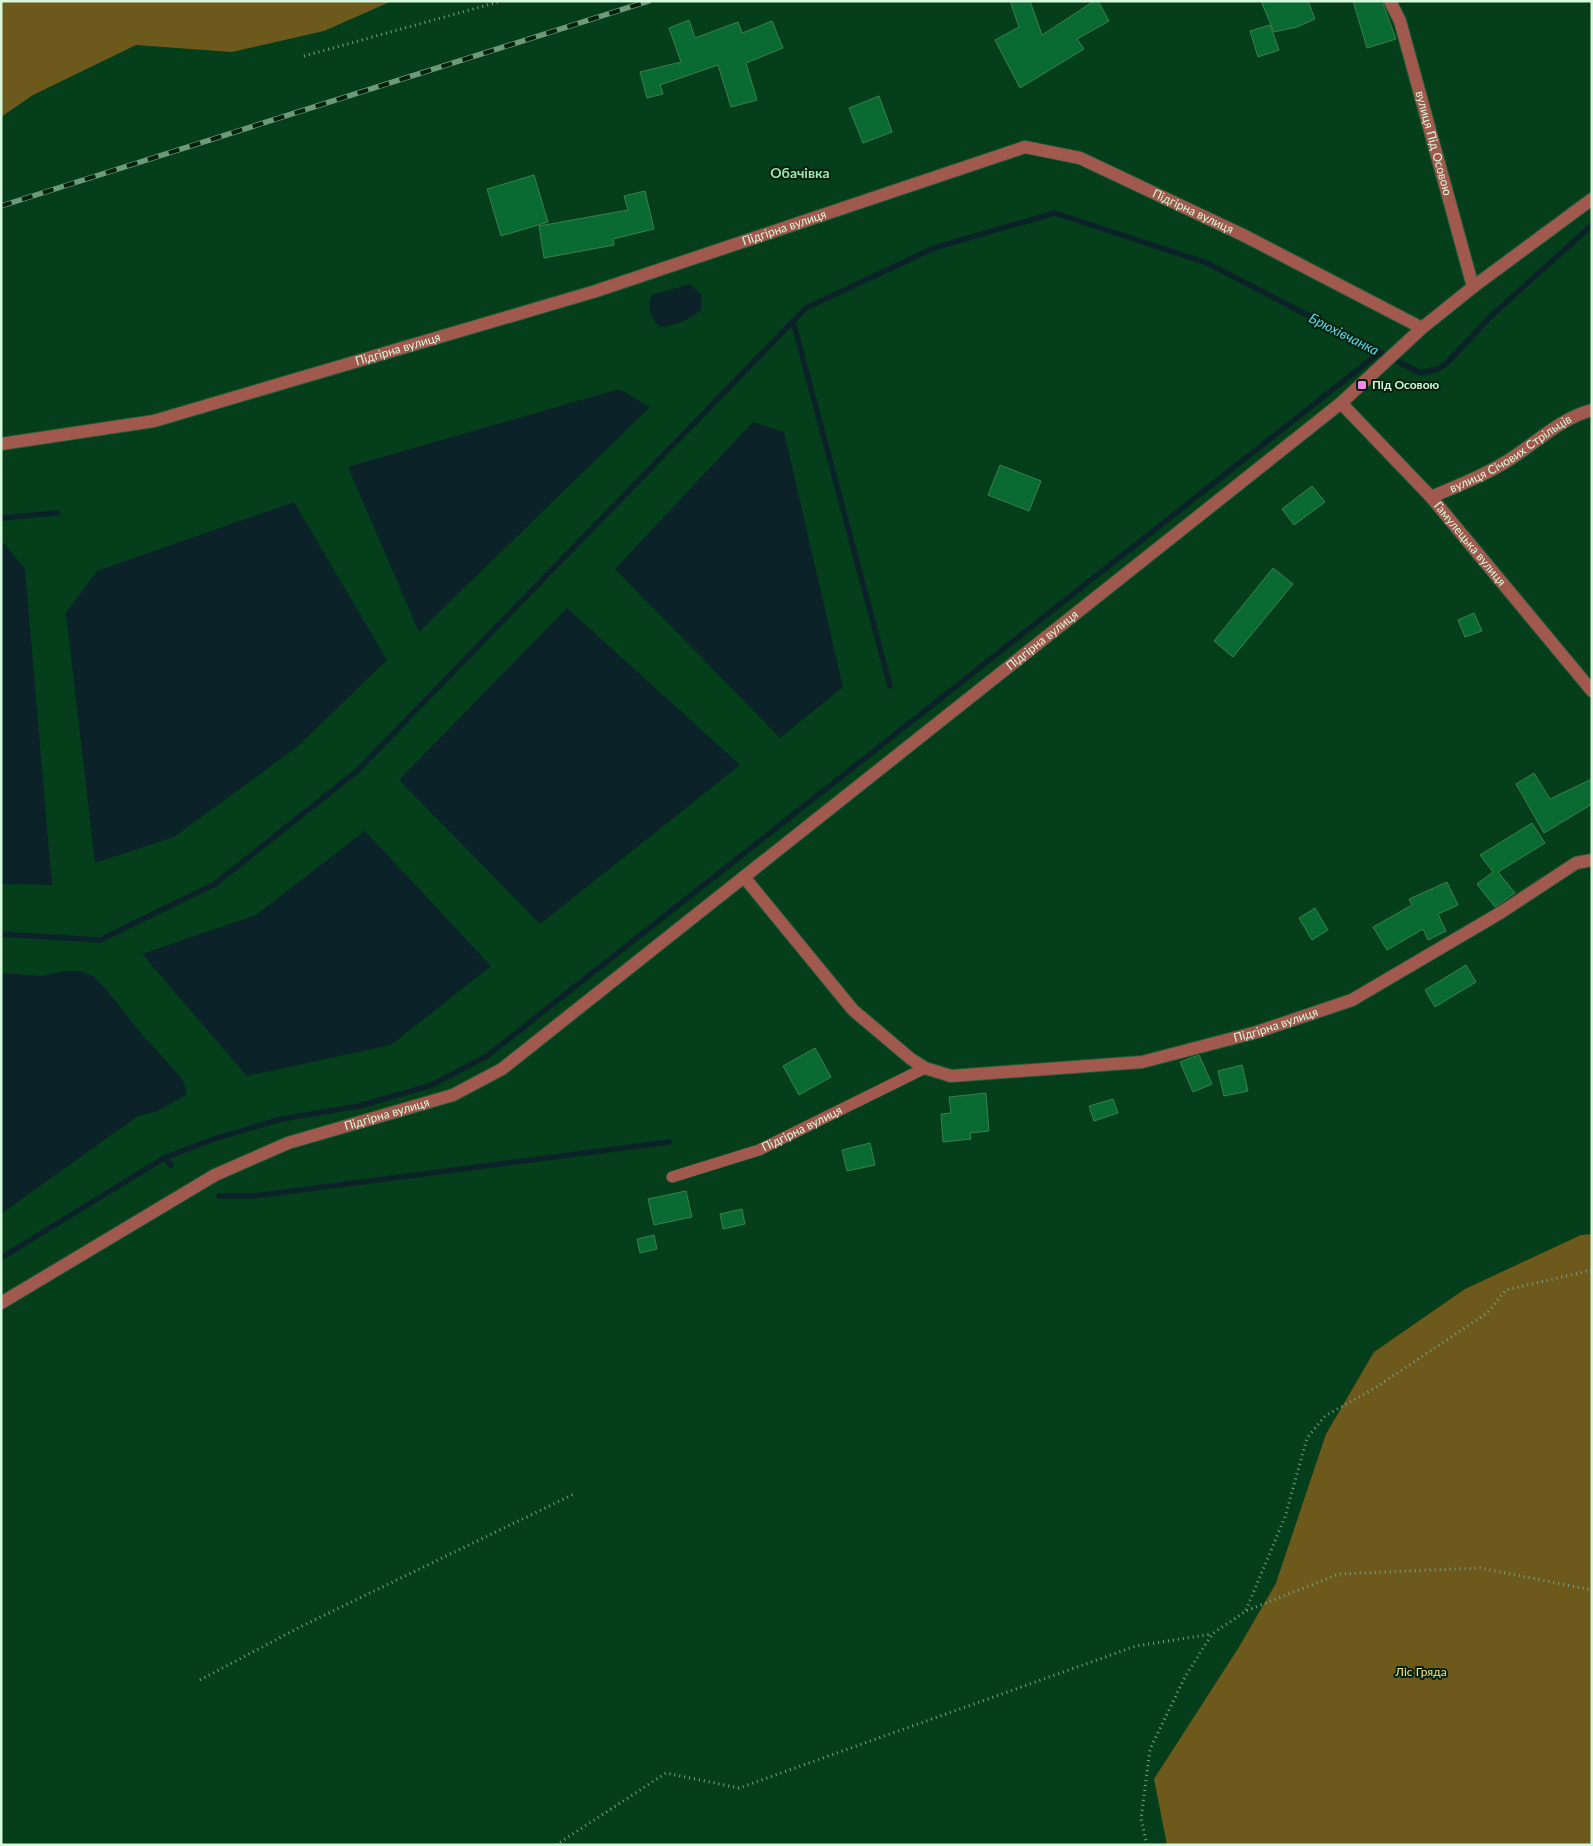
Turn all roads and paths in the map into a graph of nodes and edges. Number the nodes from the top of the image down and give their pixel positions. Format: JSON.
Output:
{"nodes":[{"id":1,"x":502,"y":1,"type":"edge"},
{"id":2,"x":1390,"y":1,"type":"edge"},
{"id":3,"x":304,"y":56,"type":"dead end"},
{"id":4,"x":1592,"y":199,"type":"edge"},
{"id":5,"x":1472,"y":287,"type":"junction"},
{"id":6,"x":1422,"y":328,"type":"junction"},
{"id":7,"x":1341,"y":403,"type":"junction"},
{"id":8,"x":1592,"y":410,"type":"edge"},
{"id":9,"x":1,"y":444,"type":"edge"},
{"id":10,"x":1431,"y":497,"type":"junction"},
{"id":11,"x":1592,"y":691,"type":"edge"},
{"id":12,"x":1592,"y":860,"type":"edge"},
{"id":13,"x":744,"y":877,"type":"junction"},
{"id":14,"x":925,"y":1068,"type":"junction"},
{"id":15,"x":672,"y":1177,"type":"dead end"},
{"id":16,"x":1592,"y":1270,"type":"edge"},
{"id":17,"x":1,"y":1303,"type":"edge"},
{"id":18,"x":574,"y":1494,"type":"dead end"},
{"id":19,"x":1592,"y":1590,"type":"edge"},
{"id":20,"x":1246,"y":1611,"type":"junction"},
{"id":21,"x":1212,"y":1634,"type":"junction"},
{"id":22,"x":200,"y":1680,"type":"dead end"},
{"id":23,"x":556,"y":1845,"type":"edge"},
{"id":24,"x":1147,"y":1845,"type":"edge"}],
"edges":[{"from":1,"to":3,"type":"path"},
{"from":2,"to":5,"type":"street","name":"вулиця Під Осовою"},
{"from":4,"to":5,"type":"street"},
{"from":5,"to":6,"type":"street"},
{"from":6,"to":7,"type":"street","name":"Підгірна вулиця"},
{"from":6,"to":9,"type":"street","name":"Підгірна вулиця"},
{"from":7,"to":10,"type":"street","name":"Гамулецька вулиця"},
{"from":7,"to":13,"type":"street","name":"Підгірна вулиця"},
{"from":8,"to":10,"type":"street","name":"вулиця Січових Стрільців"},
{"from":10,"to":11,"type":"street","name":"Гамулецька вулиця"},
{"from":12,"to":14,"type":"street","name":"Підгірна вулиця"},
{"from":13,"to":14,"type":"street","name":"Підгірна вулиця"},
{"from":13,"to":17,"type":"street","name":"Підгірна вулиця"},
{"from":14,"to":15,"type":"lane","name":"Підгірна вулиця"},
{"from":16,"to":20,"type":"path"},
{"from":18,"to":22,"type":"path"},
{"from":19,"to":20,"type":"path"},
{"from":20,"to":21,"type":"path"},
{"from":21,"to":23,"type":"path"},
{"from":21,"to":24,"type":"path"}]}
